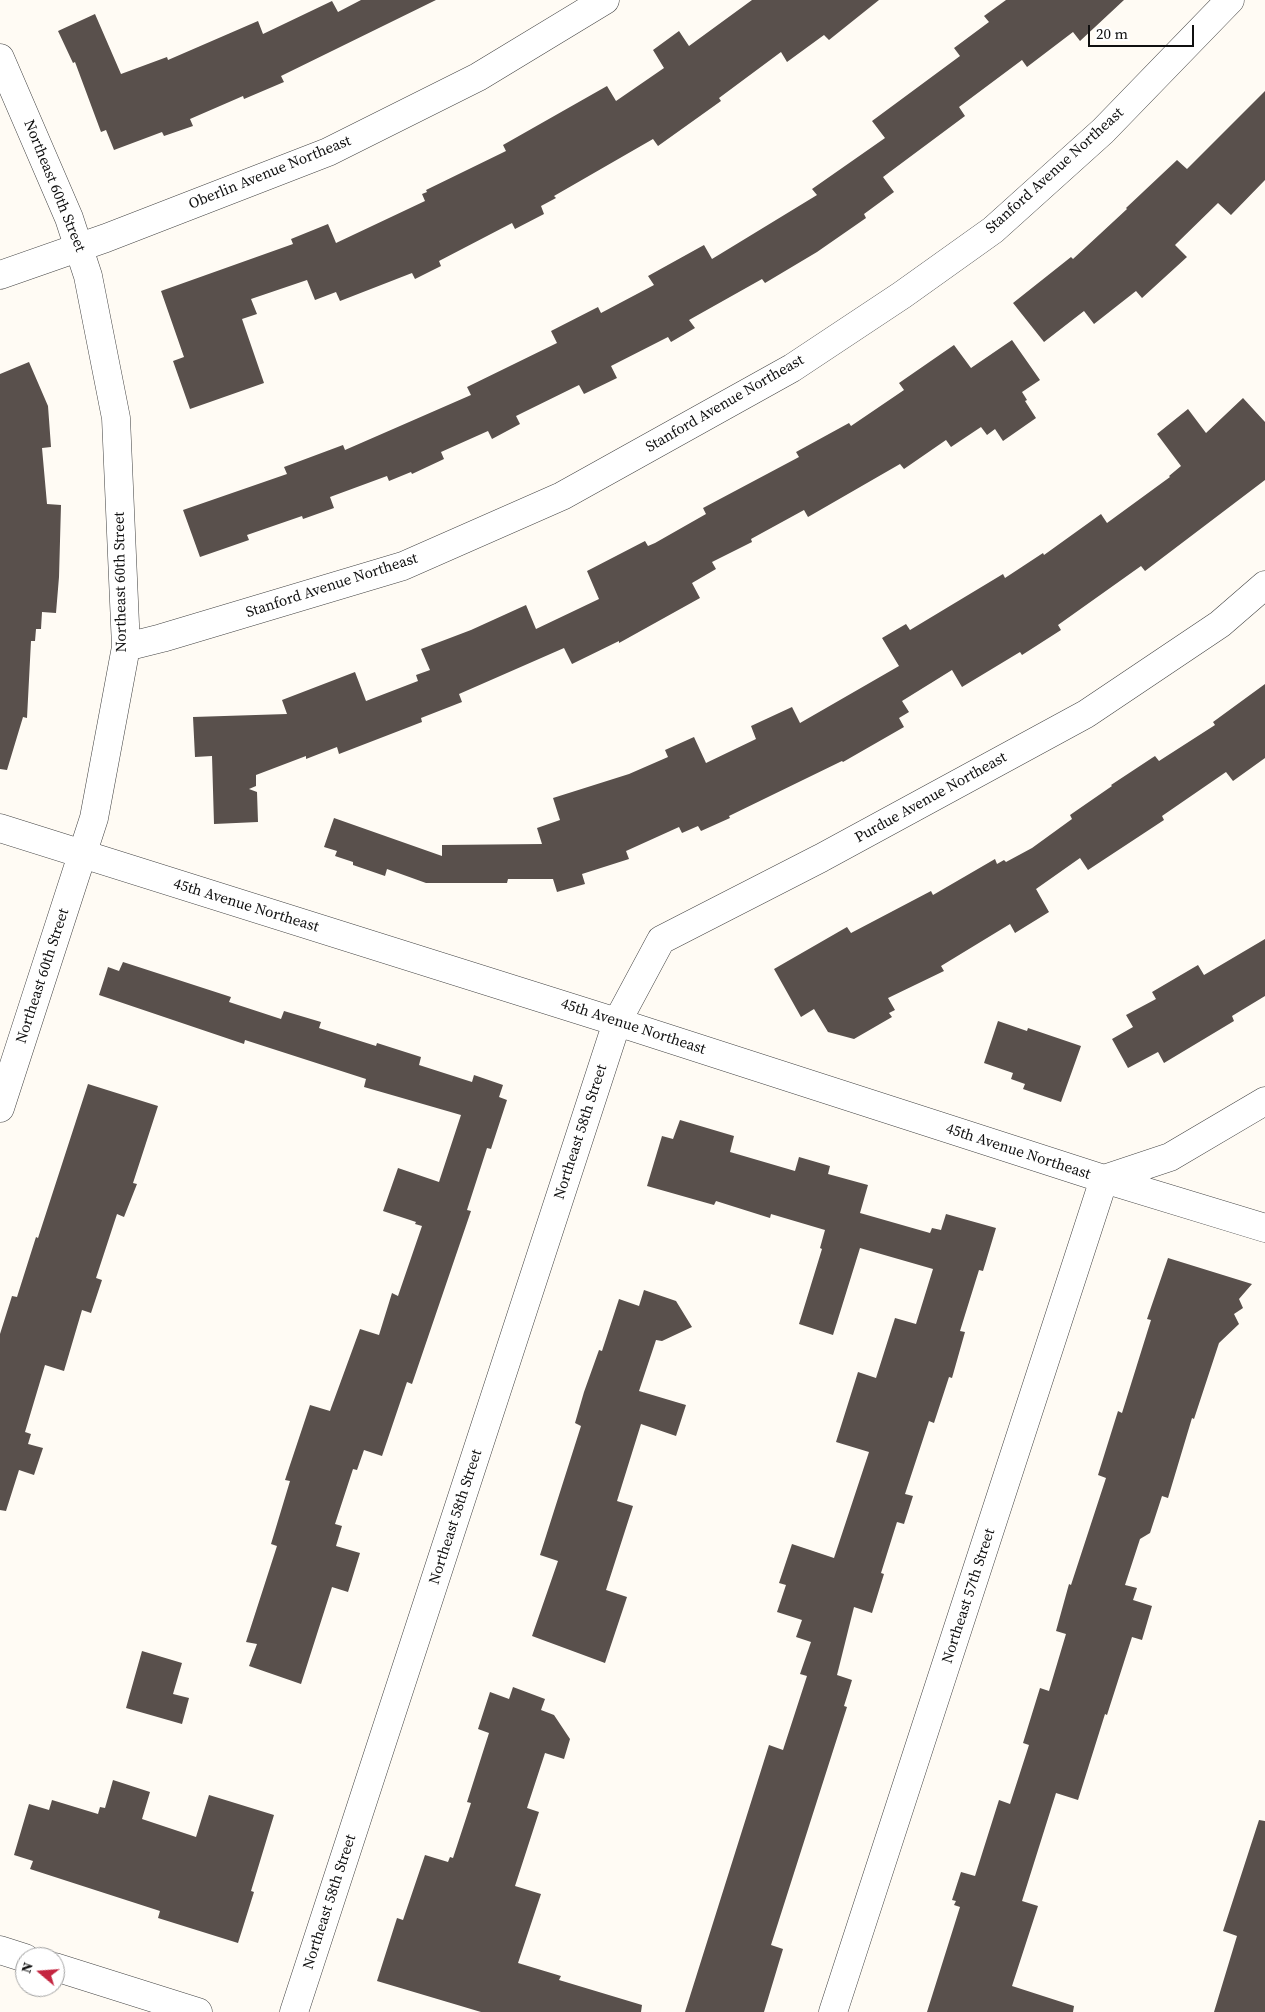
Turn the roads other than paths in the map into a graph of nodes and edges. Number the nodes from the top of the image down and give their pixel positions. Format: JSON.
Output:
{"nodes":[{"id":1,"x":605,"y":0,"type":"edge"},
{"id":2,"x":1230,"y":0,"type":"edge"},
{"id":3,"x":0,"y":58,"type":"edge"},
{"id":4,"x":80,"y":248,"type":"junction"},
{"id":5,"x":0,"y":275,"type":"edge"},
{"id":6,"x":1265,"y":585,"type":"edge"},
{"id":7,"x":126,"y":647,"type":"junction"},
{"id":8,"x":0,"y":828,"type":"edge"},
{"id":9,"x":83,"y":855,"type":"junction"},
{"id":10,"x":617,"y":1022,"type":"junction"},
{"id":11,"x":1265,"y":1101,"type":"edge"},
{"id":12,"x":0,"y":1108,"type":"edge"},
{"id":13,"x":1104,"y":1179,"type":"junction"},
{"id":14,"x":1265,"y":1228,"type":"edge"},
{"id":15,"x":0,"y":1950,"type":"edge"},
{"id":16,"x":15,"y":1955,"type":"edge"},
{"id":17,"x":65,"y":1970,"type":"edge"},
{"id":18,"x":198,"y":2012,"type":"edge"},
{"id":19,"x":294,"y":2012,"type":"edge"},
{"id":20,"x":833,"y":2012,"type":"edge"}],
"edges":[{"from":1,"to":4,"type":"street","name":"Oberlin Avenue Northeast"},
{"from":2,"to":7,"type":"street","name":"Stanford Avenue Northeast"},
{"from":3,"to":4,"type":"street","name":"Northeast 60th Street"},
{"from":4,"to":5,"type":"street","name":"Oberlin Avenue Northeast"},
{"from":4,"to":7,"type":"street","name":"Northeast 60th Street"},
{"from":6,"to":10,"type":"street","name":"Purdue Avenue Northeast"},
{"from":7,"to":9,"type":"street","name":"Northeast 60th Street"},
{"from":8,"to":9,"type":"street","name":"45th Avenue Northeast"},
{"from":9,"to":10,"type":"street","name":"45th Avenue Northeast"},
{"from":9,"to":12,"type":"street","name":"Northeast 60th Street"},
{"from":10,"to":13,"type":"street","name":"45th Avenue Northeast"},
{"from":10,"to":19,"type":"street","name":"Northeast 58th Street"},
{"from":11,"to":13,"type":"street"},
{"from":13,"to":14,"type":"street","name":"45th Avenue Northeast"},
{"from":13,"to":20,"type":"street","name":"Northeast 57th Street"},
{"from":15,"to":16,"type":"street"},
{"from":17,"to":18,"type":"street"}]}
